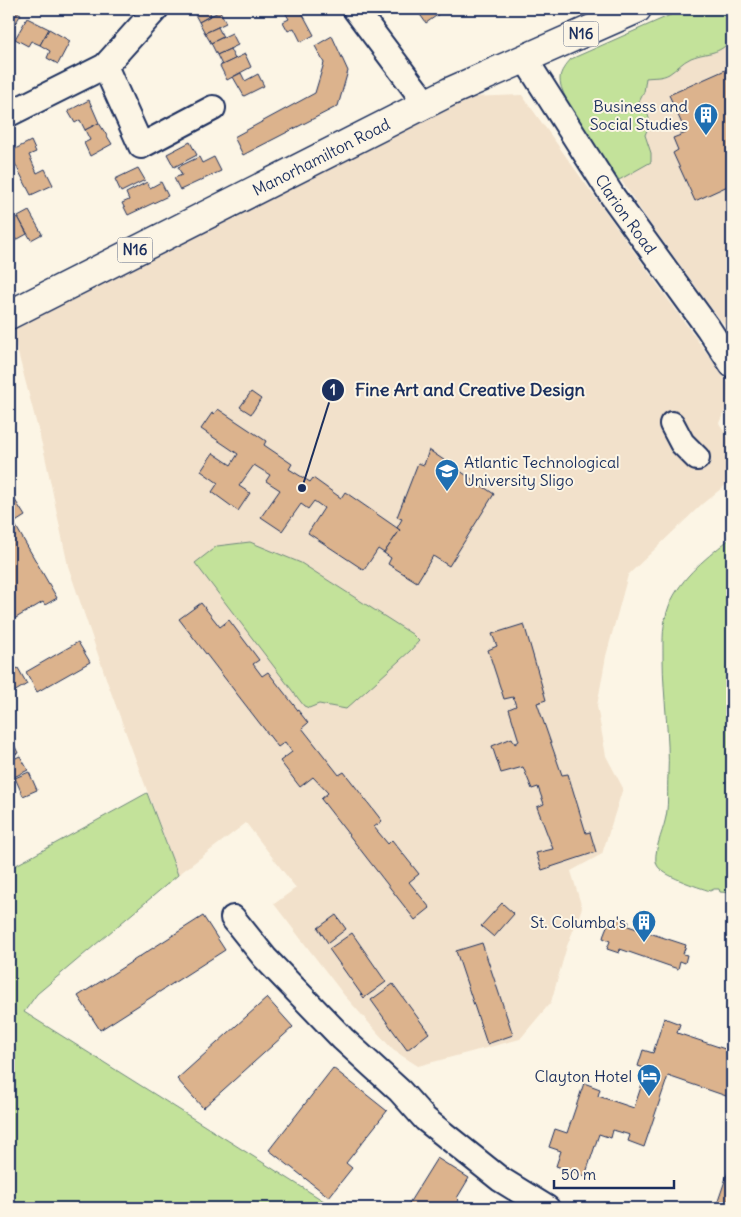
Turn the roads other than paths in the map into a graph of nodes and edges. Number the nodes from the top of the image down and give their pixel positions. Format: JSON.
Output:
{"nodes":[{"id":1,"x":156,"y":9,"type":"edge"},
{"id":2,"x":355,"y":9,"type":"edge"},
{"id":3,"x":637,"y":9,"type":"edge"},
{"id":4,"x":525,"y":59,"type":"junction"},
{"id":5,"x":105,"y":66,"type":"junction"},
{"id":6,"x":424,"y":104,"type":"junction"},
{"id":7,"x":213,"y":108,"type":"dead end"},
{"id":8,"x":9,"y":114,"type":"edge"},
{"id":9,"x":9,"y":315,"type":"edge"},
{"id":10,"x":732,"y":365,"type":"edge"},
{"id":11,"x":672,"y":424,"type":"dead end"},
{"id":12,"x":697,"y":458,"type":"dead end"},
{"id":13,"x":233,"y":918,"type":"dead end"},
{"id":14,"x":547,"y":1208,"type":"edge"}],
"edges":[{"from":1,"to":5,"type":"street"},
{"from":2,"to":6,"type":"street"},
{"from":3,"to":4,"type":"highway","name":"Manorhamilton Road","number":"N16"},
{"from":4,"to":6,"type":"highway","name":"Manorhamilton Road","number":"N16"},
{"from":4,"to":10,"type":"street","name":"Clarion Road"},
{"from":5,"to":7,"type":"street"},
{"from":5,"to":8,"type":"street"},
{"from":6,"to":9,"type":"highway","name":"Manorhamilton Road","number":"N16"},
{"from":11,"to":12,"type":"street"},
{"from":13,"to":14,"type":"street"}]}
